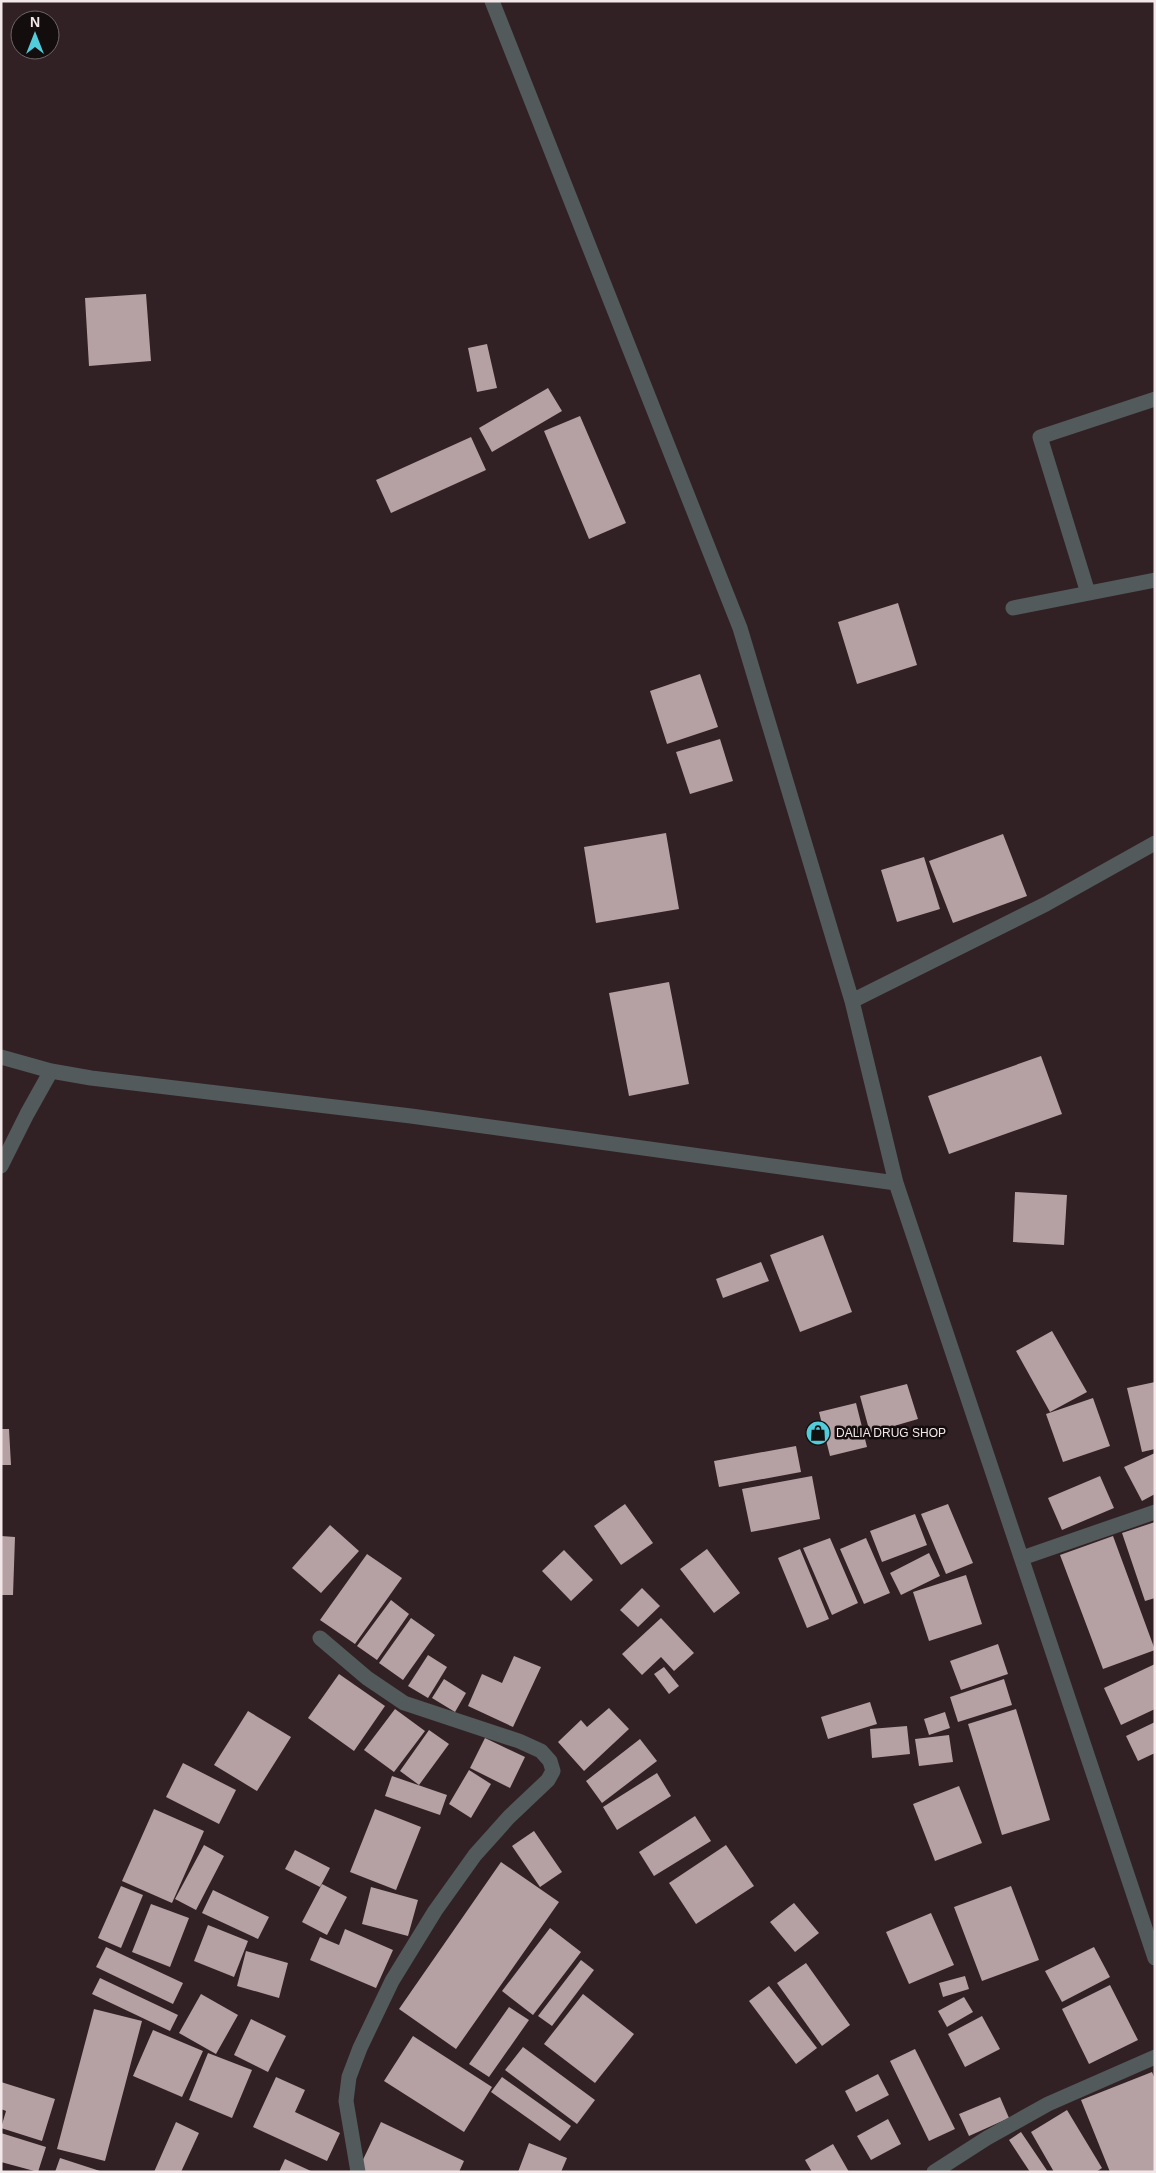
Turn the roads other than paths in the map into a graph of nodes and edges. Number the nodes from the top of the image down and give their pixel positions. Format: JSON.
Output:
{"nodes":[{"id":1,"x":492,"y":1,"type":"edge"},
{"id":2,"x":1155,"y":399,"type":"edge"},
{"id":3,"x":1155,"y":580,"type":"edge"},
{"id":4,"x":1088,"y":593,"type":"junction"},
{"id":5,"x":1013,"y":608,"type":"dead end"},
{"id":6,"x":1155,"y":843,"type":"edge"},
{"id":7,"x":852,"y":1001,"type":"junction"},
{"id":8,"x":1,"y":1057,"type":"edge"},
{"id":9,"x":51,"y":1072,"type":"junction"},
{"id":10,"x":1,"y":1166,"type":"edge"},
{"id":11,"x":896,"y":1183,"type":"junction"},
{"id":12,"x":1155,"y":1512,"type":"edge"},
{"id":13,"x":1022,"y":1558,"type":"junction"},
{"id":14,"x":320,"y":1638,"type":"dead end"},
{"id":15,"x":1155,"y":1958,"type":"edge"},
{"id":16,"x":1155,"y":2057,"type":"edge"},
{"id":17,"x":358,"y":2172,"type":"edge"},
{"id":18,"x":934,"y":2172,"type":"edge"}],
"edges":[{"from":1,"to":7,"type":"street"},
{"from":2,"to":4,"type":"street"},
{"from":3,"to":4,"type":"street"},
{"from":4,"to":5,"type":"street"},
{"from":6,"to":7,"type":"street"},
{"from":7,"to":11,"type":"street"},
{"from":8,"to":9,"type":"street"},
{"from":9,"to":10,"type":"street"},
{"from":9,"to":11,"type":"street"},
{"from":11,"to":13,"type":"street"},
{"from":12,"to":13,"type":"street"},
{"from":13,"to":15,"type":"street"},
{"from":14,"to":17,"type":"street"},
{"from":16,"to":18,"type":"street"}]}
